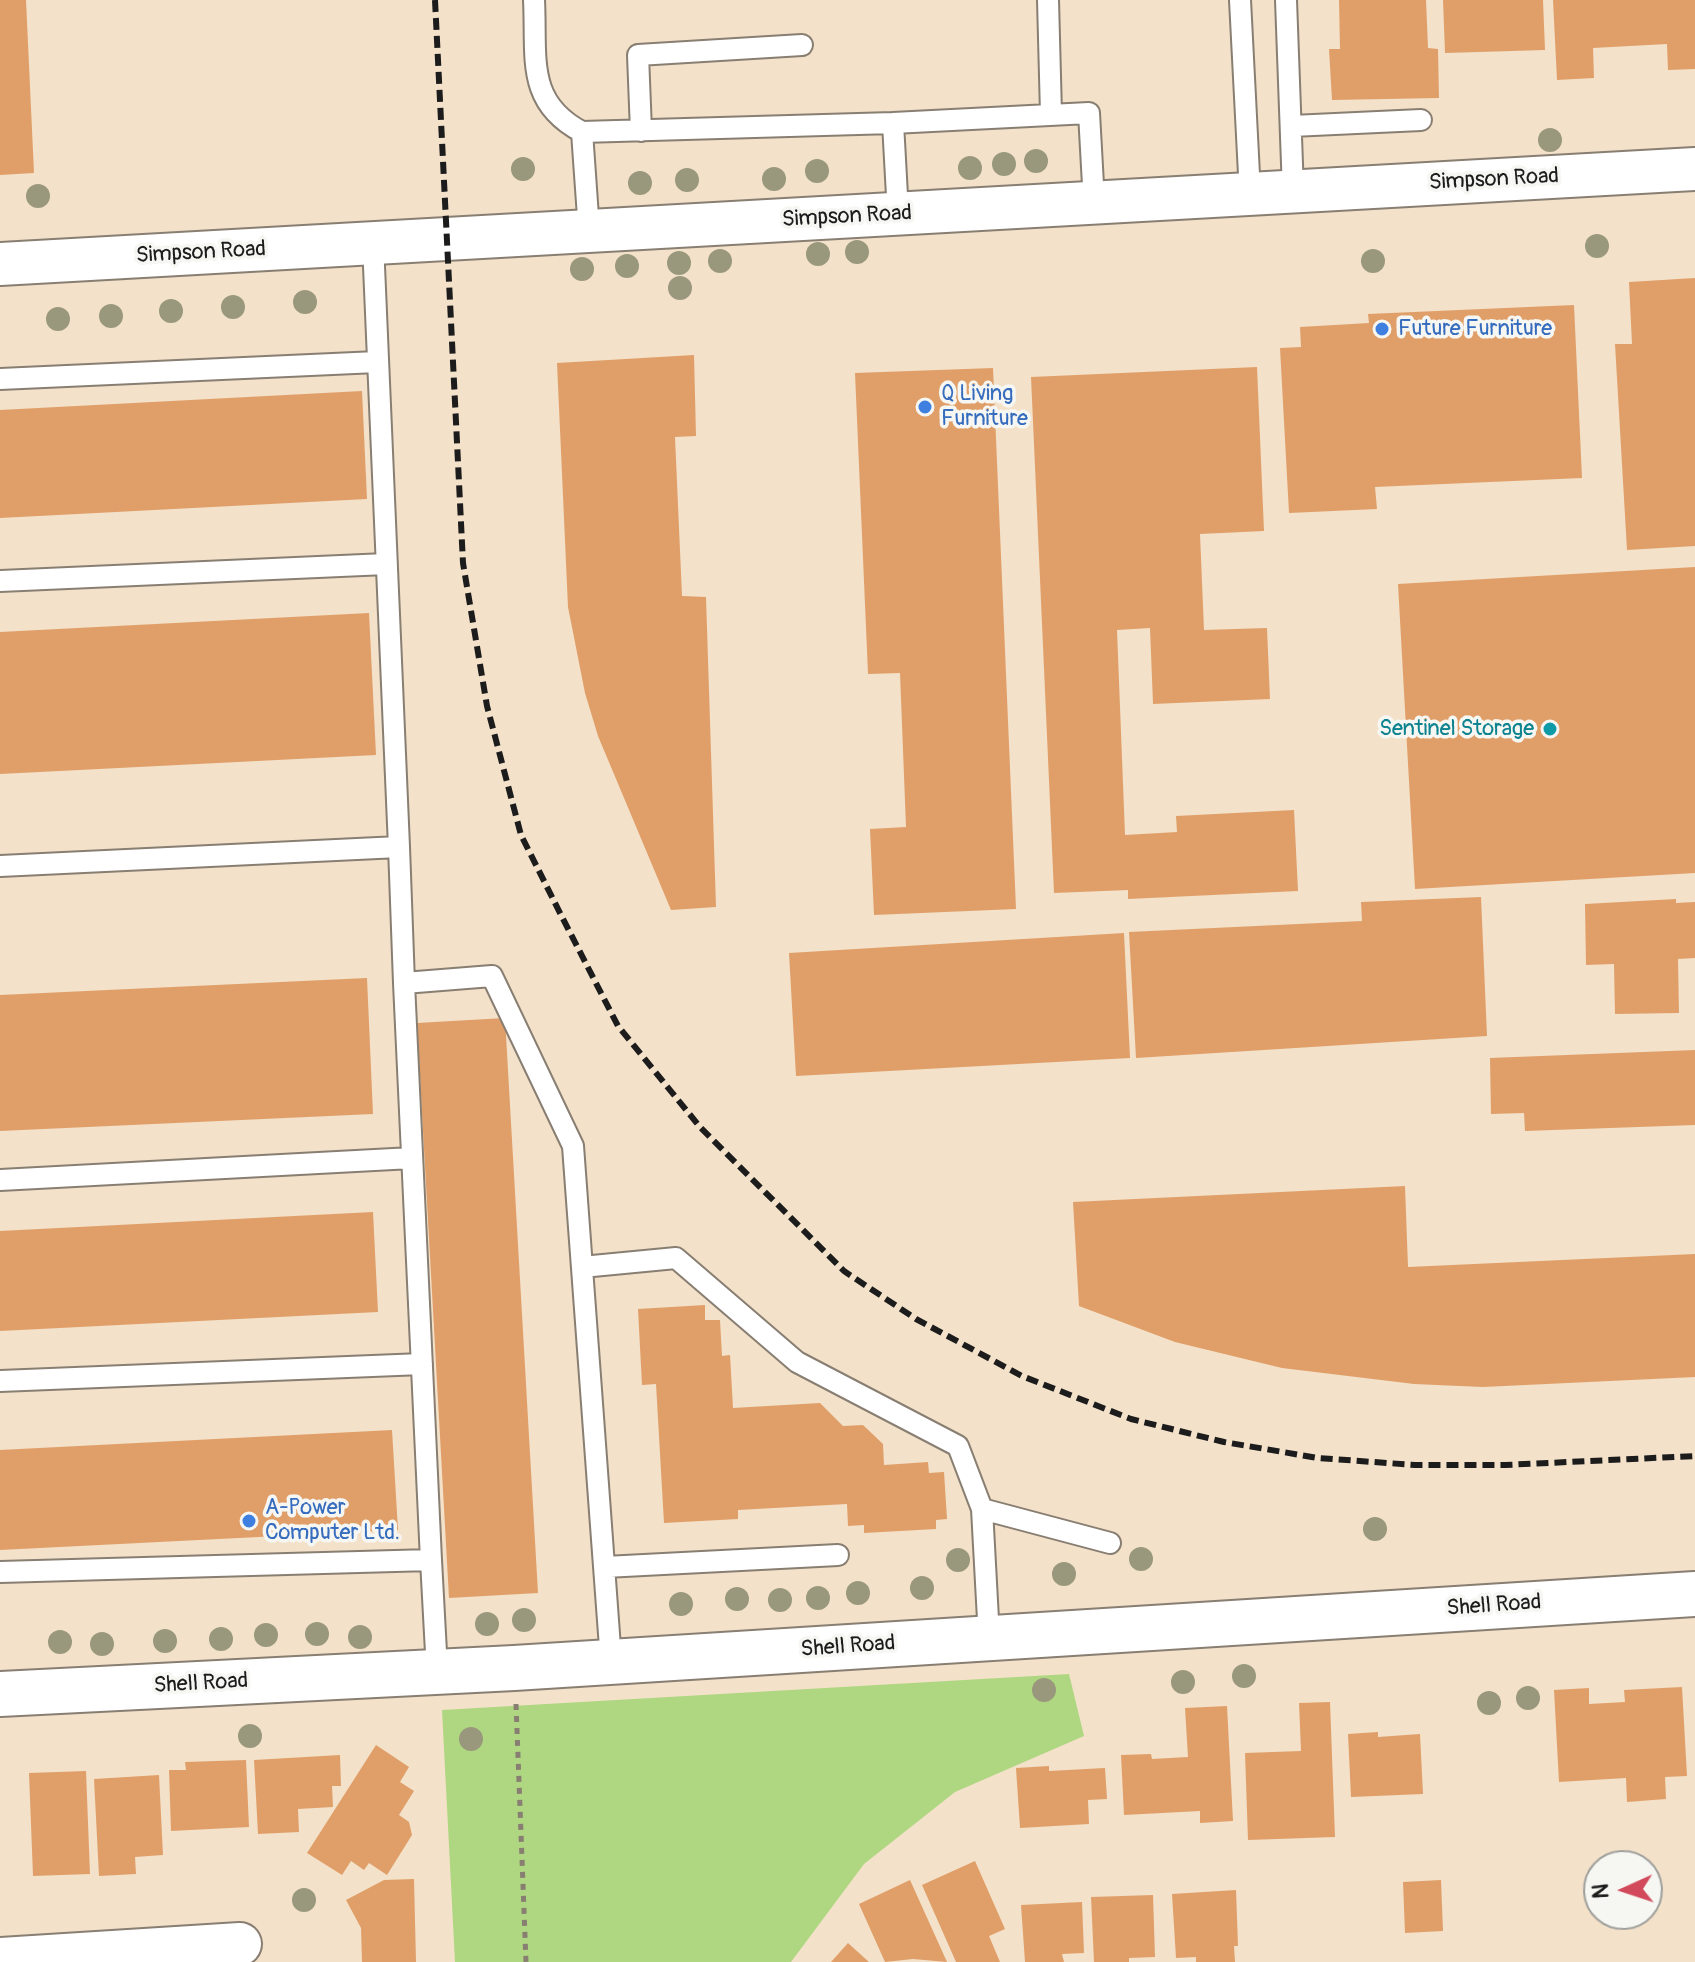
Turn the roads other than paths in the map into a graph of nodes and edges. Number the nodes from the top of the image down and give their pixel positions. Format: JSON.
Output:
{"nodes":[{"id":1,"x":534,"y":0,"type":"edge"},
{"id":2,"x":1048,"y":0,"type":"edge"},
{"id":3,"x":1240,"y":0,"type":"edge"},
{"id":4,"x":1286,"y":0,"type":"edge"},
{"id":5,"x":802,"y":45,"type":"dead end"},
{"id":6,"x":1051,"y":114,"type":"junction"},
{"id":7,"x":1421,"y":120,"type":"dead end"},
{"id":8,"x":893,"y":123,"type":"junction"},
{"id":9,"x":1292,"y":126,"type":"junction"},
{"id":10,"x":641,"y":131,"type":"junction"},
{"id":11,"x":582,"y":132,"type":"junction"},
{"id":12,"x":1695,"y":169,"type":"edge"},
{"id":13,"x":1293,"y":191,"type":"junction"},
{"id":14,"x":1250,"y":194,"type":"junction"},
{"id":15,"x":1094,"y":203,"type":"junction"},
{"id":16,"x":898,"y":214,"type":"junction"},
{"id":17,"x":589,"y":231,"type":"junction"},
{"id":18,"x":373,"y":243,"type":"junction"},
{"id":19,"x":0,"y":264,"type":"edge"},
{"id":20,"x":377,"y":362,"type":"junction"},
{"id":21,"x":0,"y":379,"type":"edge"},
{"id":22,"x":386,"y":564,"type":"junction"},
{"id":23,"x":0,"y":581,"type":"edge"},
{"id":24,"x":399,"y":847,"type":"junction"},
{"id":25,"x":0,"y":866,"type":"edge"},
{"id":26,"x":404,"y":983,"type":"junction"},
{"id":27,"x":412,"y":1158,"type":"junction"},
{"id":28,"x":0,"y":1180,"type":"edge"},
{"id":29,"x":582,"y":1267,"type":"junction"},
{"id":30,"x":422,"y":1364,"type":"junction"},
{"id":31,"x":0,"y":1381,"type":"edge"},
{"id":32,"x":982,"y":1509,"type":"junction"},
{"id":33,"x":1110,"y":1543,"type":"dead end"},
{"id":34,"x":838,"y":1555,"type":"dead end"},
{"id":35,"x":431,"y":1560,"type":"junction"},
{"id":36,"x":605,"y":1567,"type":"junction"},
{"id":37,"x":0,"y":1572,"type":"edge"},
{"id":38,"x":1695,"y":1594,"type":"edge"},
{"id":39,"x":989,"y":1638,"type":"junction"},
{"id":40,"x":611,"y":1661,"type":"junction"},
{"id":41,"x":437,"y":1671,"type":"junction"},
{"id":42,"x":0,"y":1694,"type":"edge"},
{"id":43,"x":240,"y":1944,"type":"dead end"},
{"id":44,"x":0,"y":1959,"type":"edge"}],
"edges":[{"from":1,"to":11,"type":"lane"},
{"from":2,"to":6,"type":"lane"},
{"from":3,"to":14,"type":"lane"},
{"from":4,"to":9,"type":"lane"},
{"from":5,"to":10,"type":"lane"},
{"from":6,"to":8,"type":"lane"},
{"from":6,"to":15,"type":"lane"},
{"from":7,"to":9,"type":"lane"},
{"from":8,"to":10,"type":"lane"},
{"from":8,"to":16,"type":"lane"},
{"from":9,"to":13,"type":"lane"},
{"from":10,"to":11,"type":"lane"},
{"from":11,"to":17,"type":"lane"},
{"from":12,"to":13,"type":"street","name":"Simpson Road"},
{"from":13,"to":14,"type":"street","name":"Simpson Road"},
{"from":14,"to":15,"type":"street","name":"Simpson Road"},
{"from":15,"to":16,"type":"street","name":"Simpson Road"},
{"from":16,"to":17,"type":"street","name":"Simpson Road"},
{"from":17,"to":18,"type":"street","name":"Simpson Road"},
{"from":18,"to":19,"type":"street","name":"Simpson Road"},
{"from":18,"to":20,"type":"lane"},
{"from":20,"to":21,"type":"lane"},
{"from":20,"to":22,"type":"lane"},
{"from":22,"to":23,"type":"lane"},
{"from":22,"to":24,"type":"lane"},
{"from":24,"to":25,"type":"lane"},
{"from":24,"to":26,"type":"lane"},
{"from":26,"to":27,"type":"lane"},
{"from":26,"to":29,"type":"lane"},
{"from":27,"to":28,"type":"lane"},
{"from":27,"to":30,"type":"lane"},
{"from":29,"to":32,"type":"lane"},
{"from":29,"to":36,"type":"lane"},
{"from":30,"to":31,"type":"lane"},
{"from":30,"to":35,"type":"lane"},
{"from":32,"to":33,"type":"lane"},
{"from":32,"to":39,"type":"lane"},
{"from":34,"to":36,"type":"lane"},
{"from":35,"to":37,"type":"lane"},
{"from":35,"to":41,"type":"lane"},
{"from":36,"to":40,"type":"lane"},
{"from":38,"to":39,"type":"street","name":"Shell Road"},
{"from":39,"to":40,"type":"street","name":"Shell Road"},
{"from":40,"to":41,"type":"street","name":"Shell Road"},
{"from":41,"to":42,"type":"street","name":"Shell Road"},
{"from":43,"to":44,"type":"street"}]}
